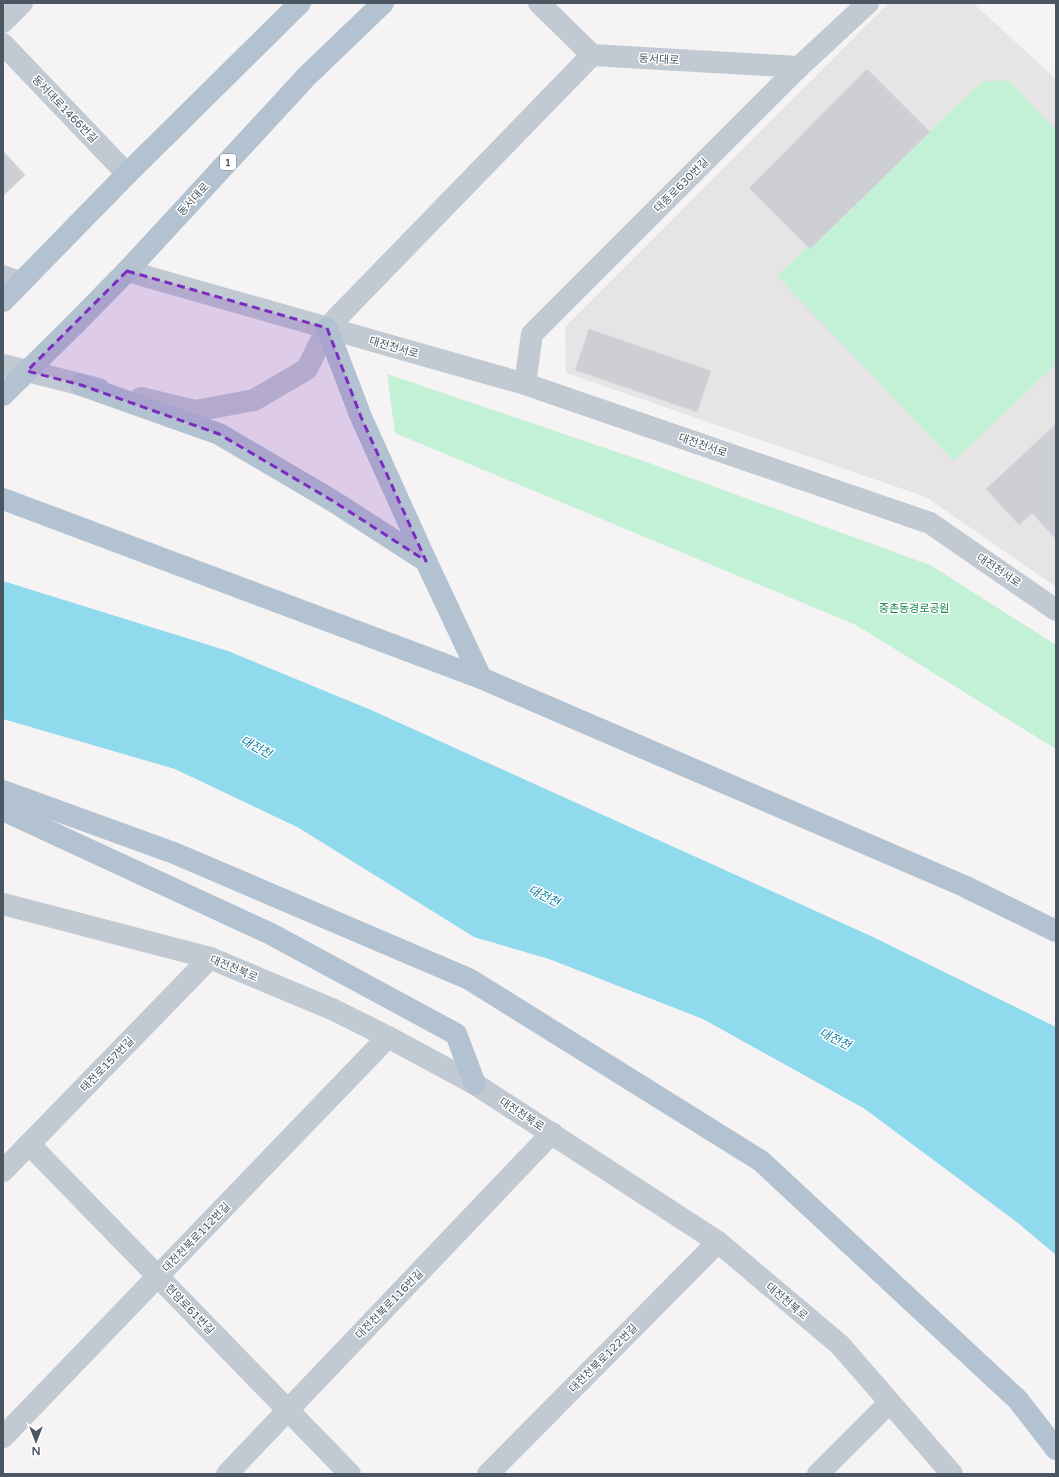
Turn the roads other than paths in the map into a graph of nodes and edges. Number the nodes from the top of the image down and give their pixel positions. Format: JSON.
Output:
{"nodes":[{"id":1,"x":22,"y":3,"type":"edge"},
{"id":2,"x":300,"y":3,"type":"edge"},
{"id":3,"x":383,"y":3,"type":"edge"},
{"id":4,"x":539,"y":3,"type":"edge"},
{"id":5,"x":868,"y":3,"type":"edge"},
{"id":6,"x":3,"y":22,"type":"edge"},
{"id":7,"x":3,"y":44,"type":"edge"},
{"id":8,"x":592,"y":55,"type":"junction"},
{"id":9,"x":799,"y":67,"type":"junction"},
{"id":10,"x":127,"y":174,"type":"junction"},
{"id":11,"x":126,"y":272,"type":"junction"},
{"id":12,"x":12,"y":279,"type":"edge"},
{"id":13,"x":3,"y":301,"type":"edge"},
{"id":14,"x":327,"y":328,"type":"junction"},
{"id":15,"x":3,"y":365,"type":"edge"},
{"id":16,"x":525,"y":384,"type":"junction"},
{"id":17,"x":81,"y":385,"type":"junction"},
{"id":18,"x":3,"y":395,"type":"edge"},
{"id":19,"x":3,"y":499,"type":"edge"},
{"id":20,"x":426,"y":561,"type":"junction"},
{"id":21,"x":1056,"y":610,"type":"edge"},
{"id":22,"x":481,"y":678,"type":"junction"},
{"id":23,"x":3,"y":791,"type":"edge"},
{"id":24,"x":3,"y":810,"type":"edge"},
{"id":25,"x":3,"y":904,"type":"edge"},
{"id":26,"x":1056,"y":931,"type":"edge"},
{"id":27,"x":210,"y":958,"type":"junction"},
{"id":28,"x":388,"y":1037,"type":"junction"},
{"id":29,"x":475,"y":1084,"type":"junction"},
{"id":30,"x":552,"y":1133,"type":"junction"},
{"id":31,"x":29,"y":1144,"type":"junction"},
{"id":32,"x":3,"y":1171,"type":"edge"},
{"id":33,"x":718,"y":1242,"type":"junction"},
{"id":34,"x":158,"y":1276,"type":"junction"},
{"id":35,"x":889,"y":1403,"type":"junction"},
{"id":36,"x":288,"y":1410,"type":"junction"},
{"id":37,"x":3,"y":1436,"type":"edge"},
{"id":38,"x":1056,"y":1449,"type":"edge"},
{"id":39,"x":227,"y":1474,"type":"edge"},
{"id":40,"x":350,"y":1474,"type":"edge"},
{"id":41,"x":488,"y":1474,"type":"edge"},
{"id":42,"x":818,"y":1474,"type":"edge"},
{"id":43,"x":952,"y":1474,"type":"edge"}],
"edges":[{"from":1,"to":6,"type":"street"},
{"from":2,"to":10,"type":"main road"},
{"from":3,"to":11,"type":"main road","name":"동서대로","number":"1"},
{"from":4,"to":8,"type":"street"},
{"from":5,"to":9,"type":"street","name":"대종로630번길"},
{"from":7,"to":10,"type":"street","name":"동서대로1466번길"},
{"from":8,"to":9,"type":"street","name":"동서대로"},
{"from":8,"to":14,"type":"street"},
{"from":9,"to":16,"type":"street","name":"대종로630번길"},
{"from":10,"to":12,"type":"main road"},
{"from":11,"to":14,"type":"street","name":"대전천서로"},
{"from":11,"to":18,"type":"main road","name":"동서대로","number":"1","bridge":true},
{"from":12,"to":13,"type":"main road"},
{"from":14,"to":16,"type":"street","name":"대전천서로"},
{"from":14,"to":17,"type":"street"},
{"from":14,"to":20,"type":"main road"},
{"from":15,"to":17,"type":"street"},
{"from":16,"to":21,"type":"street","name":"대전천서로"},
{"from":17,"to":20,"type":"main road"},
{"from":19,"to":22,"type":"main road"},
{"from":20,"to":22,"type":"main road"},
{"from":22,"to":26,"type":"main road"},
{"from":23,"to":38,"type":"main road"},
{"from":24,"to":29,"type":"main road"},
{"from":25,"to":27,"type":"street","name":"대전천북로"},
{"from":27,"to":28,"type":"street","name":"대전천북로"},
{"from":27,"to":31,"type":"street","name":"태전로157번길"},
{"from":28,"to":29,"type":"street","name":"대전천북로"},
{"from":28,"to":34,"type":"street","name":"대전천북로112번길"},
{"from":29,"to":30,"type":"street","name":"대전천북로"},
{"from":30,"to":33,"type":"street","name":"대전천북로"},
{"from":30,"to":36,"type":"street","name":"대전천북로116번길"},
{"from":31,"to":32,"type":"street","name":"태전로157번길"},
{"from":31,"to":34,"type":"street","name":"현암로61번길"},
{"from":33,"to":35,"type":"street","name":"대전천북로"},
{"from":33,"to":41,"type":"street","name":"대전천북로122번길"},
{"from":34,"to":36,"type":"street","name":"현암로61번길"},
{"from":34,"to":37,"type":"street","name":"대전천북로112번길"},
{"from":35,"to":42,"type":"street"},
{"from":35,"to":43,"type":"street","name":"대전천북로"},
{"from":36,"to":39,"type":"street","name":"대전천북로116번길"},
{"from":36,"to":40,"type":"street","name":"현암로61번길"}]}
